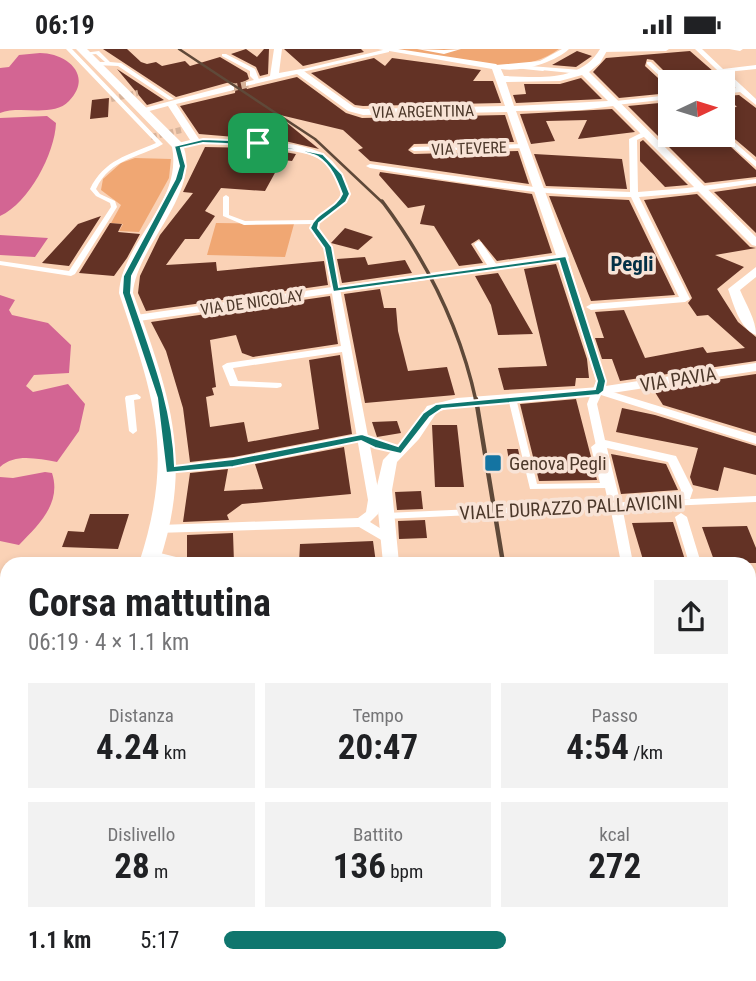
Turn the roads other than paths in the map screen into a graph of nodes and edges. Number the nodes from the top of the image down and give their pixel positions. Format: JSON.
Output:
{"nodes":[{"id":1,"x":69,"y":49,"type":"edge"},
{"id":2,"x":278,"y":49,"type":"edge"},
{"id":3,"x":420,"y":49,"type":"edge"},
{"id":4,"x":458,"y":49,"type":"edge"},
{"id":5,"x":566,"y":49,"type":"edge"},
{"id":6,"x":667,"y":49,"type":"edge"},
{"id":7,"x":698,"y":49,"type":"edge"},
{"id":8,"x":732,"y":49,"type":"edge"},
{"id":9,"x":740,"y":49,"type":"edge"},
{"id":10,"x":384,"y":50,"type":"edge"},
{"id":11,"x":603,"y":50,"type":"edge"},
{"id":12,"x":84,"y":51,"type":"edge"},
{"id":13,"x":222,"y":54,"type":"dead end"},
{"id":14,"x":102,"y":63,"type":"junction"},
{"id":15,"x":649,"y":64,"type":"dead end"},
{"id":16,"x":496,"y":67,"type":"junction"},
{"id":17,"x":516,"y":67,"type":"junction"},
{"id":18,"x":756,"y":67,"type":"edge"},
{"id":19,"x":543,"y":69,"type":"joint"},
{"id":20,"x":721,"y":70,"type":"edge"},
{"id":21,"x":730,"y":70,"type":"edge"},
{"id":22,"x":582,"y":72,"type":"junction"},
{"id":23,"x":302,"y":73,"type":"junction"},
{"id":24,"x":658,"y":73,"type":"edge"},
{"id":25,"x":274,"y":77,"type":"junction"},
{"id":26,"x":500,"y":79,"type":"junction"},
{"id":27,"x":254,"y":82,"type":"joint"},
{"id":28,"x":735,"y":83,"type":"edge"},
{"id":29,"x":231,"y":88,"type":"tunnel mouth"},
{"id":30,"x":742,"y":90,"type":"junction"},
{"id":31,"x":735,"y":91,"type":"edge"},
{"id":32,"x":658,"y":98,"type":"edge"},
{"id":33,"x":171,"y":101,"type":"junction"},
{"id":34,"x":616,"y":103,"type":"junction"},
{"id":35,"x":756,"y":103,"type":"edge"},
{"id":36,"x":510,"y":109,"type":"junction"},
{"id":37,"x":142,"y":110,"type":"junction"},
{"id":38,"x":645,"y":133,"type":"junction"},
{"id":39,"x":195,"y":142,"type":"junction"},
{"id":40,"x":735,"y":145,"type":"edge"},
{"id":41,"x":177,"y":146,"type":"junction"},
{"id":42,"x":523,"y":146,"type":"junction"},
{"id":43,"x":414,"y":149,"type":"dead end"},
{"id":44,"x":756,"y":165,"type":"edge"},
{"id":45,"x":370,"y":166,"type":"dead end"},
{"id":46,"x":756,"y":181,"type":"edge"},
{"id":47,"x":344,"y":186,"type":"joint"},
{"id":48,"x":702,"y":188,"type":"junction"},
{"id":49,"x":540,"y":191,"type":"junction"},
{"id":50,"x":634,"y":194,"type":"junction"},
{"id":51,"x":226,"y":197,"type":"dead end"},
{"id":52,"x":316,"y":222,"type":"junction"},
{"id":53,"x":756,"y":243,"type":"edge"},
{"id":54,"x":478,"y":244,"type":"dead end"},
{"id":55,"x":328,"y":247,"type":"joint"},
{"id":56,"x":563,"y":258,"type":"junction"},
{"id":57,"x":0,"y":263,"type":"edge"},
{"id":58,"x":494,"y":268,"type":"junction"},
{"id":59,"x":756,"y":271,"type":"edge"},
{"id":60,"x":336,"y":290,"type":"junction"},
{"id":61,"x":591,"y":307,"type":"dead end"},
{"id":62,"x":135,"y":319,"type":"junction"},
{"id":63,"x":756,"y":331,"type":"edge"},
{"id":64,"x":346,"y":348,"type":"junction"},
{"id":65,"x":756,"y":367,"type":"edge"},
{"id":66,"x":277,"y":385,"type":"dead end"},
{"id":67,"x":599,"y":391,"type":"junction"},
{"id":68,"x":137,"y":397,"type":"dead end"},
{"id":69,"x":512,"y":398,"type":"junction"},
{"id":70,"x":133,"y":431,"type":"dead end"},
{"id":71,"x":362,"y":438,"type":"junction"},
{"id":72,"x":756,"y":440,"type":"edge"},
{"id":73,"x":600,"y":443,"type":"junction"},
{"id":74,"x":401,"y":450,"type":"junction"},
{"id":75,"x":170,"y":470,"type":"junction"},
{"id":76,"x":686,"y":496,"type":"dead end"},
{"id":77,"x":613,"y":497,"type":"dead end"},
{"id":78,"x":756,"y":499,"type":"edge"},
{"id":79,"x":617,"y":511,"type":"dead end"},
{"id":80,"x":386,"y":516,"type":"junction"},
{"id":81,"x":681,"y":517,"type":"dead end"},
{"id":82,"x":361,"y":522,"type":"junction"},
{"id":83,"x":160,"y":530,"type":"junction"},
{"id":84,"x":387,"y":538,"type":"junction"},
{"id":85,"x":152,"y":557,"type":"edge"},
{"id":86,"x":390,"y":557,"type":"edge"},
{"id":87,"x":626,"y":557,"type":"edge"},
{"id":88,"x":693,"y":557,"type":"edge"}],
"edges":[{"from":1,"to":57,"type":"street"},
{"from":2,"to":25,"type":"street"},
{"from":3,"to":4,"type":"street"},
{"from":5,"to":17,"type":"street"},
{"from":6,"to":11,"type":"street"},
{"from":7,"to":20,"type":"street"},
{"from":8,"to":9,"type":"street"},
{"from":10,"to":16,"type":"street"},
{"from":10,"to":23,"type":"street"},
{"from":11,"to":22,"type":"street"},
{"from":12,"to":14,"type":"main road"},
{"from":13,"to":27,"type":"street"},
{"from":14,"to":33,"type":"street"},
{"from":14,"to":37,"type":"main road"},
{"from":15,"to":24,"type":"street"},
{"from":16,"to":17,"type":"street"},
{"from":16,"to":26,"type":"street"},
{"from":17,"to":19,"type":"street"},
{"from":18,"to":21,"type":"street"},
{"from":19,"to":22,"type":"street"},
{"from":22,"to":26,"type":"street"},
{"from":22,"to":34,"type":"street"},
{"from":23,"to":25,"type":"street"},
{"from":23,"to":36,"type":"street","name":"VIA ARGENTINA"},
{"from":25,"to":27,"type":"street"},
{"from":26,"to":36,"type":"street"},
{"from":28,"to":30,"type":"street"},
{"from":29,"to":33,"type":"street"},
{"from":30,"to":31,"type":"street"},
{"from":30,"to":35,"type":"street"},
{"from":32,"to":34,"type":"street"},
{"from":33,"to":37,"type":"street"},
{"from":33,"to":39,"type":"street"},
{"from":34,"to":36,"type":"street","name":"VIA ARGENTINA"},
{"from":34,"to":38,"type":"street"},
{"from":36,"to":42,"type":"street"},
{"from":37,"to":41,"type":"main road"},
{"from":38,"to":48,"type":"street"},
{"from":38,"to":50,"type":"street"},
{"from":39,"to":41,"type":"street"},
{"from":39,"to":47,"type":"street"},
{"from":40,"to":44,"type":"street"},
{"from":41,"to":62,"type":"main road"},
{"from":42,"to":43,"type":"street","name":"VIA TEVERE"},
{"from":42,"to":49,"type":"street"},
{"from":45,"to":49,"type":"street"},
{"from":46,"to":48,"type":"street"},
{"from":47,"to":52,"type":"street"},
{"from":48,"to":50,"type":"street"},
{"from":48,"to":53,"type":"street"},
{"from":49,"to":50,"type":"street"},
{"from":49,"to":56,"type":"street"},
{"from":50,"to":61,"type":"street"},
{"from":51,"to":52,"type":"street"},
{"from":52,"to":55,"type":"street"},
{"from":54,"to":58,"type":"street"},
{"from":55,"to":60,"type":"street"},
{"from":56,"to":58,"type":"street","name":"VIA DE NICOLAY"},
{"from":56,"to":67,"type":"street"},
{"from":58,"to":60,"type":"street","name":"VIA DE NICOLAY"},
{"from":59,"to":63,"type":"street"},
{"from":60,"to":62,"type":"street","name":"VIA DE NICOLAY"},
{"from":60,"to":64,"type":"street"},
{"from":62,"to":75,"type":"main road"},
{"from":64,"to":66,"type":"street"},
{"from":64,"to":71,"type":"street"},
{"from":65,"to":67,"type":"street","name":"VIA PAVIA"},
{"from":67,"to":69,"type":"street","name":"VIA PAVIA"},
{"from":67,"to":72,"type":"street"},
{"from":67,"to":73,"type":"street"},
{"from":68,"to":70,"type":"street"},
{"from":69,"to":73,"type":"street"},
{"from":69,"to":74,"type":"street","name":"VIA PAVIA"},
{"from":71,"to":74,"type":"street"},
{"from":71,"to":75,"type":"street"},
{"from":71,"to":82,"type":"street"},
{"from":73,"to":76,"type":"street"},
{"from":73,"to":77,"type":"street"},
{"from":74,"to":80,"type":"street"},
{"from":75,"to":83,"type":"main road"},
{"from":78,"to":80,"type":"street","name":"VIALE DURAZZO PALLAVICINI"},
{"from":79,"to":87,"type":"street"},
{"from":80,"to":84,"type":"street"},
{"from":81,"to":88,"type":"street"},
{"from":82,"to":83,"type":"street"},
{"from":82,"to":84,"type":"street"},
{"from":83,"to":85,"type":"main road"},
{"from":84,"to":86,"type":"street"}]}
